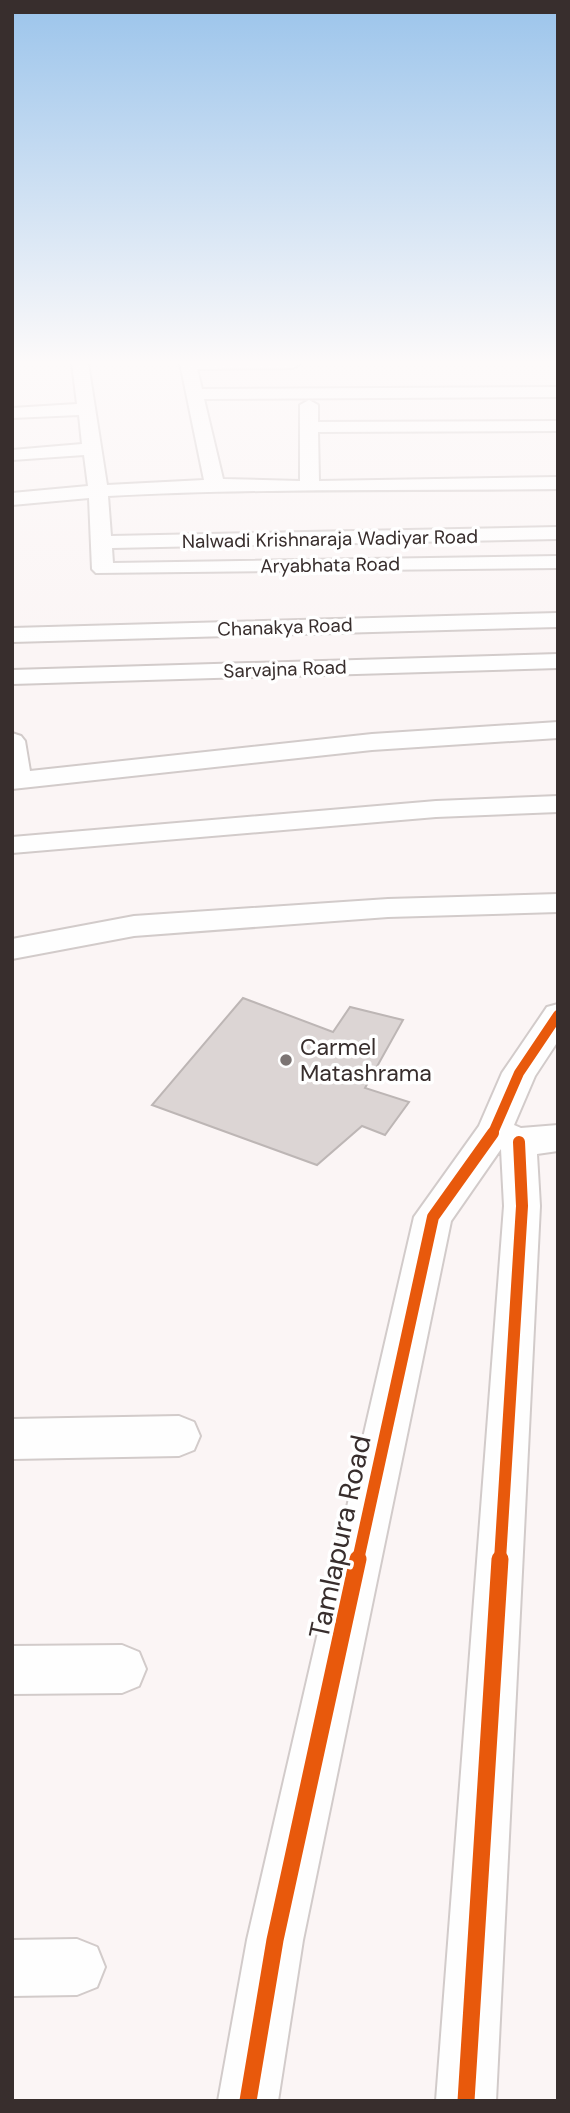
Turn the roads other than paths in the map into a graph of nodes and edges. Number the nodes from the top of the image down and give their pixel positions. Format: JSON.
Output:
{"nodes":[{"id":1,"x":94,"y":462,"type":"edge"},
{"id":2,"x":210,"y":462,"type":"edge"},
{"id":3,"x":310,"y":462,"type":"edge"},
{"id":4,"x":558,"y":483,"type":"edge"},
{"id":5,"x":215,"y":485,"type":"junction"},
{"id":6,"x":310,"y":487,"type":"junction"},
{"id":7,"x":98,"y":491,"type":"junction"},
{"id":8,"x":12,"y":499,"type":"edge"},
{"id":9,"x":558,"y":533,"type":"edge"},
{"id":10,"x":103,"y":542,"type":"junction"},
{"id":11,"x":558,"y":562,"type":"edge"},
{"id":12,"x":558,"y":620,"type":"edge"},
{"id":13,"x":12,"y":635,"type":"edge"},
{"id":14,"x":558,"y":661,"type":"edge"},
{"id":15,"x":12,"y":677,"type":"edge"},
{"id":16,"x":558,"y":730,"type":"edge"},
{"id":17,"x":12,"y":741,"type":"edge"},
{"id":18,"x":16,"y":781,"type":"edge"},
{"id":19,"x":558,"y":804,"type":"edge"},
{"id":20,"x":12,"y":845,"type":"edge"},
{"id":21,"x":558,"y":903,"type":"edge"},
{"id":22,"x":12,"y":949,"type":"edge"},
{"id":23,"x":558,"y":1015,"type":"edge"},
{"id":24,"x":524,"y":1137,"type":"edge"},
{"id":25,"x":179,"y":1436,"type":"dead end"},
{"id":26,"x":12,"y":1439,"type":"edge"},
{"id":27,"x":122,"y":1669,"type":"dead end"},
{"id":28,"x":12,"y":1670,"type":"edge"},
{"id":29,"x":77,"y":1967,"type":"dead end"},
{"id":30,"x":12,"y":1968,"type":"edge"},
{"id":31,"x":248,"y":2101,"type":"edge"},
{"id":32,"x":466,"y":2101,"type":"edge"}],
"edges":[{"from":1,"to":7,"type":"street"},
{"from":2,"to":5,"type":"street"},
{"from":3,"to":6,"type":"street"},
{"from":4,"to":6,"type":"street"},
{"from":5,"to":6,"type":"street"},
{"from":5,"to":7,"type":"street"},
{"from":7,"to":8,"type":"street"},
{"from":7,"to":10,"type":"street"},
{"from":9,"to":10,"type":"street","name":"Nalwadi Krishnaraja Wadiyar Road"},
{"from":10,"to":11,"type":"street","name":"Aryabhata Road"},
{"from":12,"to":13,"type":"street","name":"Chanakya Road"},
{"from":14,"to":15,"type":"street","name":"Sarvajna Road"},
{"from":16,"to":18,"type":"street"},
{"from":17,"to":18,"type":"street"},
{"from":19,"to":20,"type":"street"},
{"from":21,"to":22,"type":"street"},
{"from":23,"to":24,"type":"street","name":"Tamlapura Road"},
{"from":24,"to":31,"type":"street","name":"Tamlapura Road"},
{"from":24,"to":32,"type":"street"},
{"from":25,"to":26,"type":"street"},
{"from":27,"to":28,"type":"street"},
{"from":29,"to":30,"type":"street"}]}
